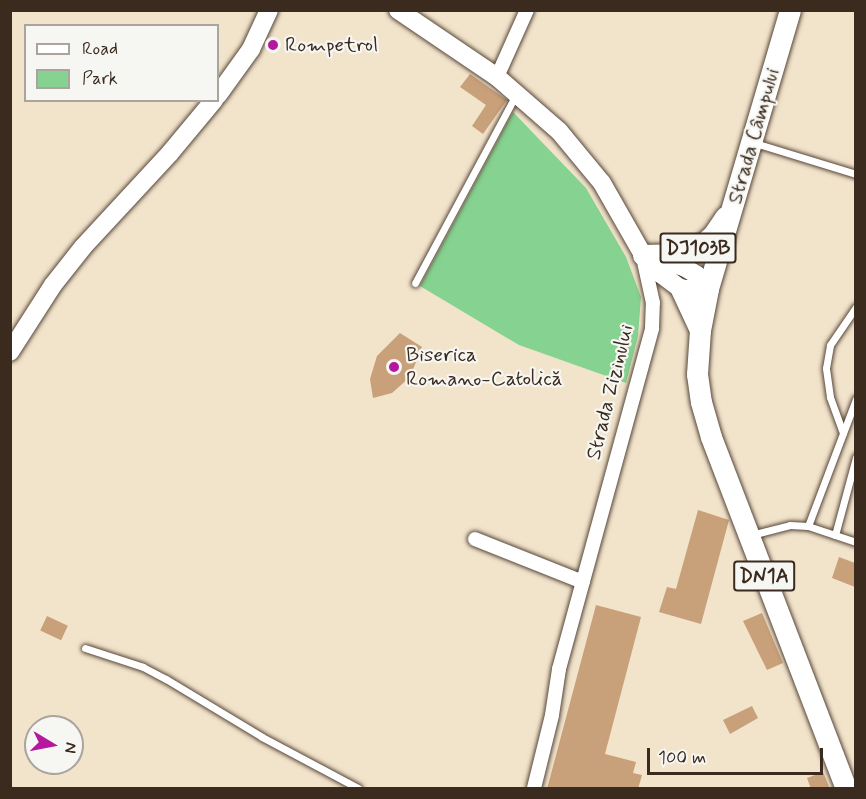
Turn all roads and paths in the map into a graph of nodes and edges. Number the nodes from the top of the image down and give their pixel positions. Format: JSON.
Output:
{"nodes":[{"id":1,"x":269,"y":10,"type":"edge"},
{"id":2,"x":398,"y":10,"type":"edge"},
{"id":3,"x":528,"y":10,"type":"edge"},
{"id":4,"x":790,"y":10,"type":"edge"},
{"id":5,"x":497,"y":77,"type":"junction"},
{"id":6,"x":517,"y":92,"type":"junction"},
{"id":7,"x":219,"y":94,"type":"edge"},
{"id":8,"x":212,"y":102,"type":"edge"},
{"id":9,"x":753,"y":142,"type":"junction"},
{"id":10,"x":855,"y":174,"type":"edge"},
{"id":11,"x":734,"y":204,"type":"junction"},
{"id":12,"x":643,"y":255,"type":"junction"},
{"id":13,"x":415,"y":283,"type":"dead end"},
{"id":14,"x":681,"y":289,"type":"junction"},
{"id":15,"x":708,"y":289,"type":"junction"},
{"id":16,"x":855,"y":307,"type":"edge"},
{"id":17,"x":700,"y":330,"type":"junction"},
{"id":18,"x":10,"y":352,"type":"edge"},
{"id":19,"x":855,"y":399,"type":"edge"},
{"id":20,"x":843,"y":433,"type":"junction"},
{"id":21,"x":855,"y":457,"type":"edge"},
{"id":22,"x":808,"y":526,"type":"junction"},
{"id":23,"x":835,"y":535,"type":"junction"},
{"id":24,"x":749,"y":536,"type":"junction"},
{"id":25,"x":475,"y":539,"type":"dead end"},
{"id":26,"x":855,"y":542,"type":"edge"},
{"id":27,"x":583,"y":582,"type":"junction"},
{"id":28,"x":85,"y":648,"type":"dead end"},
{"id":29,"x":358,"y":789,"type":"edge"},
{"id":30,"x":534,"y":789,"type":"edge"},
{"id":31,"x":846,"y":789,"type":"edge"}],
"edges":[{"from":1,"to":7,"type":"main road"},
{"from":2,"to":5,"type":"main road","name":"Strada Zizinului","number":"DJ103B"},
{"from":3,"to":5,"type":"street"},
{"from":4,"to":9,"type":"main road","name":"Strada Câmpului","number":"DN1A"},
{"from":5,"to":6,"type":"main road","name":"Strada Zizinului","number":"DJ103B"},
{"from":6,"to":12,"type":"main road","name":"Strada Zizinului","number":"DJ103B"},
{"from":6,"to":13,"type":"lane"},
{"from":8,"to":18,"type":"main road"},
{"from":9,"to":10,"type":"lane"},
{"from":9,"to":11,"type":"main road","name":"Strada Câmpului","number":"DN1A"},
{"from":11,"to":12,"type":"main road","number":"DJ103B"},
{"from":11,"to":15,"type":"main road","name":"Strada Câmpului","number":"DN1A"},
{"from":12,"to":14,"type":"main road","number":"DJ103B"},
{"from":12,"to":15,"type":"main road","number":"DJ103B"},
{"from":12,"to":27,"type":"street","name":"Strada Zizinului"},
{"from":14,"to":15,"type":"main road","number":"DJ103B"},
{"from":14,"to":17,"type":"main road","number":"DJ103B"},
{"from":15,"to":17,"type":"main road","name":"Strada Câmpului","number":"DN1A"},
{"from":16,"to":20,"type":"lane"},
{"from":17,"to":24,"type":"main road","name":"Strada Câmpului","number":"DN1A"},
{"from":19,"to":20,"type":"lane"},
{"from":20,"to":22,"type":"lane"},
{"from":21,"to":23,"type":"lane"},
{"from":22,"to":23,"type":"lane"},
{"from":22,"to":24,"type":"lane"},
{"from":23,"to":26,"type":"lane"},
{"from":24,"to":31,"type":"main road","number":"DN1A"},
{"from":25,"to":27,"type":"street"},
{"from":27,"to":30,"type":"street","name":"Strada Zizinului"},
{"from":28,"to":29,"type":"lane"}]}
